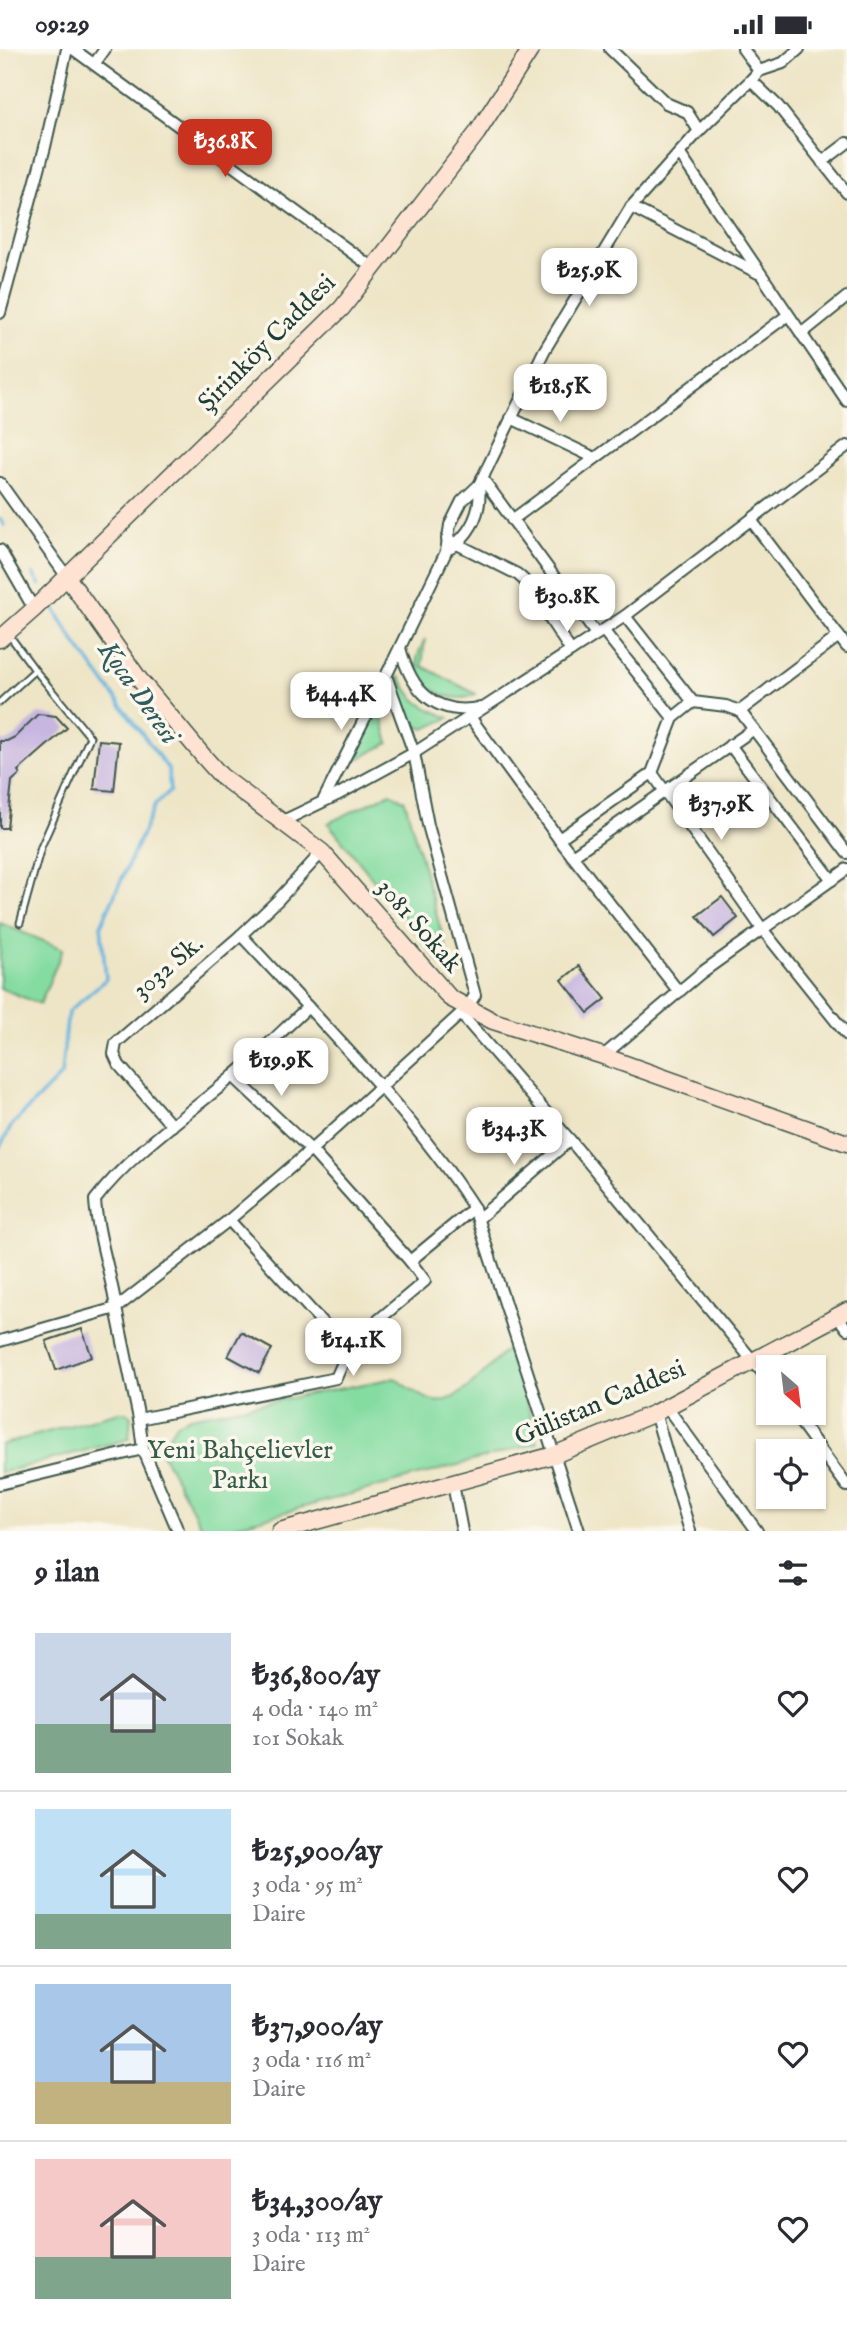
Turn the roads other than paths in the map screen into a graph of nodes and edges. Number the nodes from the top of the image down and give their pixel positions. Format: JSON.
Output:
{"nodes":[{"id":1,"x":67,"y":49,"type":"edge"},
{"id":2,"x":73,"y":49,"type":"edge"},
{"id":3,"x":104,"y":49,"type":"edge"},
{"id":4,"x":610,"y":49,"type":"edge"},
{"id":5,"x":743,"y":49,"type":"edge"},
{"id":6,"x":799,"y":49,"type":"edge"},
{"id":7,"x":525,"y":51,"type":"edge"},
{"id":8,"x":95,"y":63,"type":"junction"},
{"id":9,"x":755,"y":76,"type":"junction"},
{"id":10,"x":699,"y":131,"type":"junction"},
{"id":11,"x":847,"y":143,"type":"edge"},
{"id":12,"x":678,"y":153,"type":"junction"},
{"id":13,"x":822,"y":162,"type":"junction"},
{"id":14,"x":847,"y":193,"type":"edge"},
{"id":15,"x":631,"y":207,"type":"junction"},
{"id":16,"x":373,"y":268,"type":"junction"},
{"id":17,"x":761,"y":274,"type":"junction"},
{"id":18,"x":3,"y":291,"type":"edge"},
{"id":19,"x":847,"y":297,"type":"edge"},
{"id":20,"x":0,"y":313,"type":"edge"},
{"id":21,"x":788,"y":314,"type":"junction"},
{"id":22,"x":801,"y":334,"type":"junction"},
{"id":23,"x":847,"y":401,"type":"edge"},
{"id":24,"x":511,"y":418,"type":"junction"},
{"id":25,"x":847,"y":446,"type":"edge"},
{"id":26,"x":595,"y":458,"type":"junction"},
{"id":27,"x":480,"y":481,"type":"junction"},
{"id":28,"x":0,"y":483,"type":"edge"},
{"id":29,"x":512,"y":520,"type":"junction"},
{"id":30,"x":751,"y":520,"type":"junction"},
{"id":31,"x":451,"y":542,"type":"junction"},
{"id":32,"x":0,"y":550,"type":"edge"},
{"id":33,"x":66,"y":577,"type":"junction"},
{"id":34,"x":34,"y":609,"type":"junction"},
{"id":35,"x":625,"y":616,"type":"junction"},
{"id":36,"x":600,"y":632,"type":"junction"},
{"id":37,"x":4,"y":636,"type":"edge"},
{"id":38,"x":839,"y":636,"type":"junction"},
{"id":39,"x":400,"y":647,"type":"junction"},
{"id":40,"x":847,"y":647,"type":"edge"},
{"id":41,"x":571,"y":651,"type":"junction"},
{"id":42,"x":35,"y":670,"type":"junction"},
{"id":43,"x":386,"y":676,"type":"junction"},
{"id":44,"x":0,"y":702,"type":"edge"},
{"id":45,"x":693,"y":702,"type":"junction"},
{"id":46,"x":485,"y":706,"type":"junction"},
{"id":47,"x":740,"y":711,"type":"junction"},
{"id":48,"x":470,"y":717,"type":"junction"},
{"id":49,"x":673,"y":718,"type":"junction"},
{"id":50,"x":754,"y":729,"type":"junction"},
{"id":51,"x":730,"y":745,"type":"junction"},
{"id":52,"x":414,"y":753,"type":"junction"},
{"id":53,"x":652,"y":773,"type":"junction"},
{"id":54,"x":665,"y":789,"type":"junction"},
{"id":55,"x":323,"y":801,"type":"junction"},
{"id":56,"x":283,"y":821,"type":"junction"},
{"id":57,"x":559,"y":839,"type":"junction"},
{"id":58,"x":322,"y":852,"type":"junction"},
{"id":59,"x":847,"y":853,"type":"edge"},
{"id":60,"x":572,"y":856,"type":"junction"},
{"id":61,"x":847,"y":869,"type":"edge"},
{"id":62,"x":832,"y":880,"type":"junction"},
{"id":63,"x":20,"y":923,"type":"dead end"},
{"id":64,"x":763,"y":930,"type":"junction"},
{"id":65,"x":241,"y":935,"type":"junction"},
{"id":66,"x":679,"y":992,"type":"junction"},
{"id":67,"x":308,"y":1007,"type":"junction"},
{"id":68,"x":464,"y":1011,"type":"junction"},
{"id":69,"x":847,"y":1035,"type":"edge"},
{"id":70,"x":603,"y":1056,"type":"junction"},
{"id":71,"x":233,"y":1076,"type":"junction"},
{"id":72,"x":380,"y":1087,"type":"junction"},
{"id":73,"x":172,"y":1126,"type":"junction"},
{"id":74,"x":570,"y":1140,"type":"junction"},
{"id":75,"x":847,"y":1143,"type":"edge"},
{"id":76,"x":312,"y":1150,"type":"junction"},
{"id":77,"x":477,"y":1213,"type":"junction"},
{"id":78,"x":229,"y":1220,"type":"junction"},
{"id":79,"x":410,"y":1261,"type":"junction"},
{"id":80,"x":116,"y":1308,"type":"junction"},
{"id":81,"x":844,"y":1319,"type":"edge"},
{"id":82,"x":0,"y":1341,"type":"edge"},
{"id":83,"x":348,"y":1351,"type":"junction"},
{"id":84,"x":754,"y":1359,"type":"junction"},
{"id":85,"x":756,"y":1362,"type":"edge"},
{"id":86,"x":661,"y":1410,"type":"junction"},
{"id":87,"x":139,"y":1419,"type":"junction"},
{"id":88,"x":802,"y":1425,"type":"edge"},
{"id":89,"x":143,"y":1449,"type":"junction"},
{"id":90,"x":554,"y":1455,"type":"junction"},
{"id":91,"x":0,"y":1484,"type":"edge"},
{"id":92,"x":453,"y":1484,"type":"junction"},
{"id":93,"x":847,"y":1486,"type":"edge"},
{"id":94,"x":178,"y":1531,"type":"edge"},
{"id":95,"x":280,"y":1531,"type":"edge"},
{"id":96,"x":462,"y":1531,"type":"edge"},
{"id":97,"x":579,"y":1531,"type":"edge"},
{"id":98,"x":690,"y":1531,"type":"edge"},
{"id":99,"x":757,"y":1531,"type":"edge"}],
"edges":[{"from":1,"to":18,"type":"street"},
{"from":2,"to":8,"type":"street"},
{"from":3,"to":8,"type":"street"},
{"from":4,"to":10,"type":"street"},
{"from":5,"to":9,"type":"street"},
{"from":6,"to":9,"type":"street"},
{"from":7,"to":16,"type":"street","name":"Şirinköy Caddesi"},
{"from":8,"to":16,"type":"street"},
{"from":9,"to":10,"type":"street"},
{"from":9,"to":13,"type":"street"},
{"from":10,"to":12,"type":"street"},
{"from":11,"to":13,"type":"street"},
{"from":12,"to":15,"type":"street"},
{"from":12,"to":17,"type":"street"},
{"from":13,"to":14,"type":"street"},
{"from":15,"to":17,"type":"street"},
{"from":15,"to":24,"type":"street"},
{"from":16,"to":33,"type":"street","name":"Şirinköy Caddesi"},
{"from":17,"to":21,"type":"street"},
{"from":18,"to":20,"type":"street"},
{"from":19,"to":22,"type":"street"},
{"from":21,"to":22,"type":"street"},
{"from":21,"to":26,"type":"street"},
{"from":22,"to":23,"type":"street"},
{"from":24,"to":26,"type":"street"},
{"from":24,"to":27,"type":"street"},
{"from":25,"to":30,"type":"street"},
{"from":26,"to":29,"type":"street"},
{"from":27,"to":29,"type":"street"},
{"from":27,"to":31,"type":"street"},
{"from":27,"to":31,"type":"street"},
{"from":28,"to":33,"type":"street"},
{"from":29,"to":36,"type":"street"},
{"from":30,"to":35,"type":"street"},
{"from":30,"to":38,"type":"street"},
{"from":31,"to":39,"type":"street"},
{"from":31,"to":41,"type":"street"},
{"from":32,"to":34,"type":"street"},
{"from":33,"to":34,"type":"street","name":"Şirinköy Caddesi"},
{"from":33,"to":56,"type":"street","name":"3081 Sokak"},
{"from":34,"to":37,"type":"street","name":"Şirinköy Caddesi"},
{"from":35,"to":36,"type":"street"},
{"from":35,"to":45,"type":"street"},
{"from":36,"to":41,"type":"street"},
{"from":36,"to":49,"type":"street"},
{"from":37,"to":42,"type":"lane"},
{"from":38,"to":40,"type":"street"},
{"from":38,"to":47,"type":"street"},
{"from":39,"to":43,"type":"street"},
{"from":39,"to":46,"type":"street"},
{"from":41,"to":46,"type":"street"},
{"from":42,"to":44,"type":"lane"},
{"from":42,"to":63,"type":"lane"},
{"from":43,"to":52,"type":"street"},
{"from":43,"to":55,"type":"street"},
{"from":45,"to":47,"type":"street"},
{"from":45,"to":49,"type":"street"},
{"from":46,"to":48,"type":"street"},
{"from":47,"to":50,"type":"street"},
{"from":48,"to":52,"type":"street"},
{"from":48,"to":57,"type":"street"},
{"from":49,"to":53,"type":"street"},
{"from":50,"to":51,"type":"street"},
{"from":50,"to":59,"type":"street"},
{"from":51,"to":54,"type":"street"},
{"from":51,"to":62,"type":"street"},
{"from":52,"to":55,"type":"street"},
{"from":52,"to":68,"type":"street"},
{"from":53,"to":54,"type":"street"},
{"from":53,"to":57,"type":"street"},
{"from":54,"to":60,"type":"street"},
{"from":54,"to":64,"type":"street"},
{"from":55,"to":56,"type":"street"},
{"from":56,"to":58,"type":"street","name":"3081 Sokak"},
{"from":57,"to":60,"type":"street"},
{"from":58,"to":65,"type":"street","name":"3032 Sk."},
{"from":58,"to":68,"type":"street","name":"3081 Sokak"},
{"from":60,"to":66,"type":"street"},
{"from":61,"to":62,"type":"street"},
{"from":62,"to":64,"type":"street"},
{"from":64,"to":66,"type":"street"},
{"from":64,"to":69,"type":"street"},
{"from":65,"to":67,"type":"street"},
{"from":65,"to":73,"type":"street","name":"3032 Sk."},
{"from":66,"to":70,"type":"street"},
{"from":67,"to":71,"type":"street"},
{"from":67,"to":72,"type":"street"},
{"from":68,"to":70,"type":"street","name":"3081 Sokak"},
{"from":68,"to":72,"type":"street"},
{"from":68,"to":74,"type":"street"},
{"from":70,"to":75,"type":"street","name":"3081 Sokak"},
{"from":71,"to":73,"type":"street"},
{"from":71,"to":76,"type":"street"},
{"from":72,"to":76,"type":"street"},
{"from":72,"to":77,"type":"street"},
{"from":73,"to":80,"type":"street"},
{"from":74,"to":77,"type":"street"},
{"from":74,"to":84,"type":"street"},
{"from":76,"to":78,"type":"street"},
{"from":76,"to":79,"type":"street"},
{"from":77,"to":79,"type":"street"},
{"from":77,"to":90,"type":"street"},
{"from":78,"to":80,"type":"street"},
{"from":78,"to":83,"type":"street"},
{"from":79,"to":83,"type":"street"},
{"from":80,"to":82,"type":"street"},
{"from":80,"to":87,"type":"street"},
{"from":81,"to":84,"type":"street","name":"Gülistan Caddesi"},
{"from":83,"to":87,"type":"street"},
{"from":84,"to":85,"type":"street"},
{"from":84,"to":86,"type":"street","name":"Gülistan Caddesi"},
{"from":86,"to":90,"type":"street","name":"Gülistan Caddesi"},
{"from":86,"to":98,"type":"street"},
{"from":86,"to":99,"type":"street"},
{"from":87,"to":89,"type":"street"},
{"from":88,"to":93,"type":"street"},
{"from":89,"to":91,"type":"street"},
{"from":89,"to":94,"type":"street"},
{"from":90,"to":92,"type":"street","name":"Gülistan Caddesi"},
{"from":90,"to":97,"type":"street"},
{"from":92,"to":95,"type":"street","name":"Gülistan Caddesi"},
{"from":92,"to":96,"type":"street"}]}
